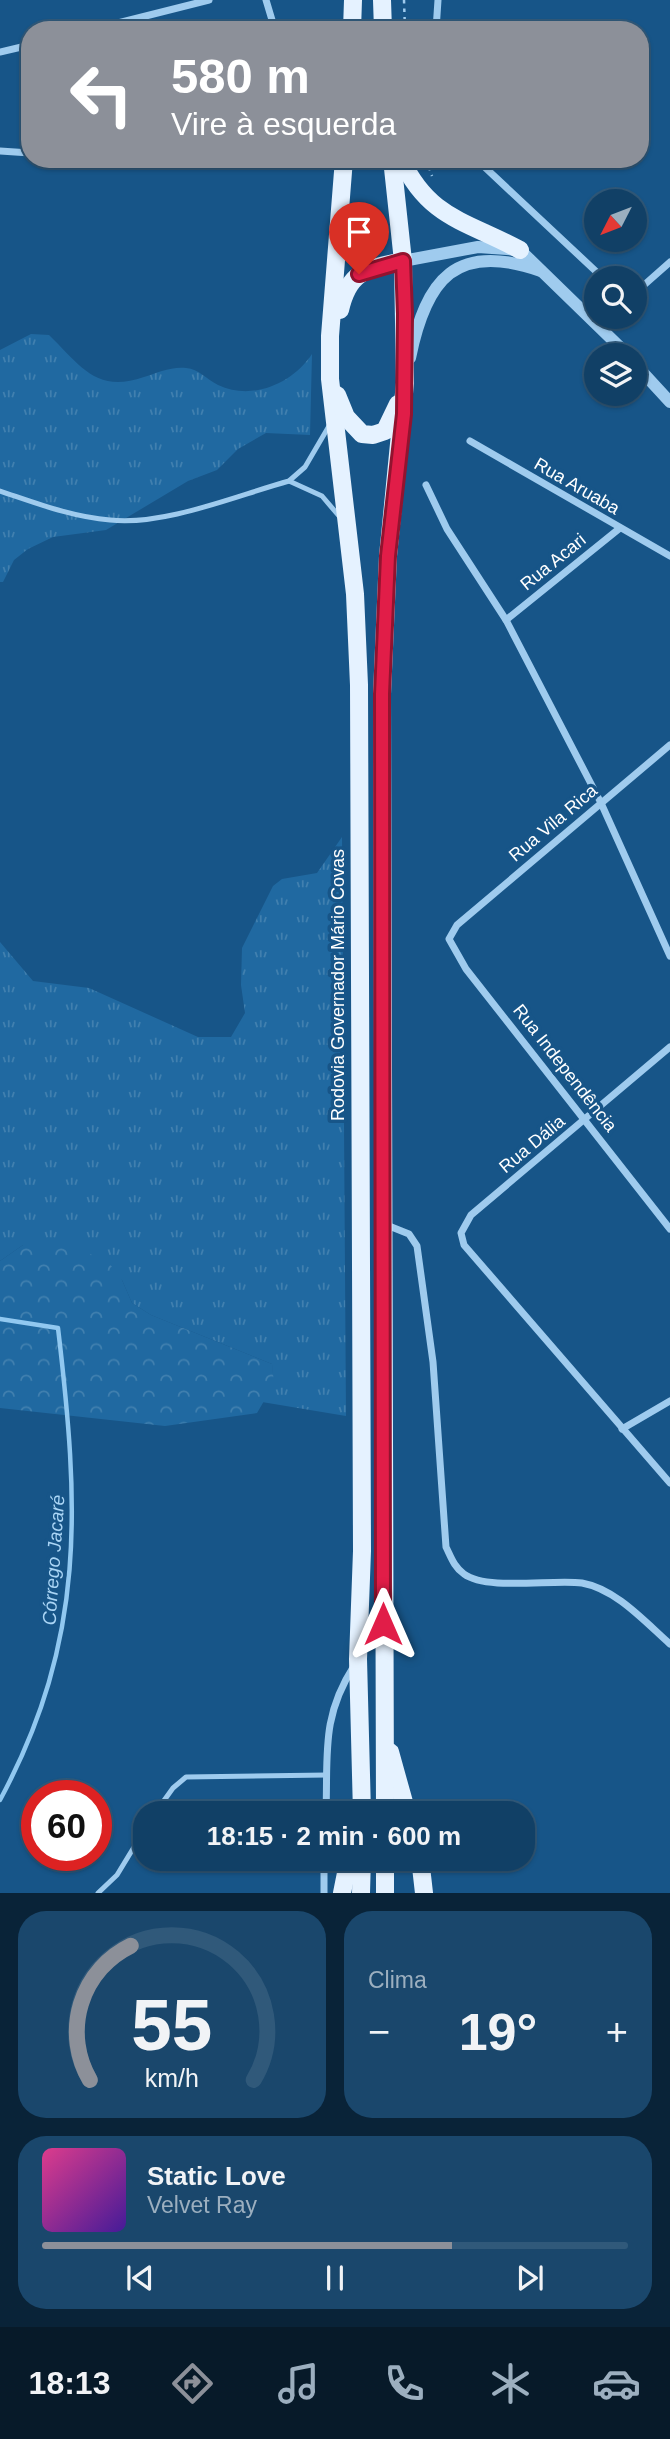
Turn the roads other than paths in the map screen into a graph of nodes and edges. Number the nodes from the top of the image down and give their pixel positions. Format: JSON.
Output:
{"nodes":[{"id":1,"x":209,"y":0,"type":"edge"},
{"id":2,"x":265,"y":0,"type":"edge"},
{"id":3,"x":353,"y":0,"type":"edge"},
{"id":4,"x":382,"y":0,"type":"edge"},
{"id":5,"x":438,"y":0,"type":"edge"},
{"id":6,"x":126,"y":21,"type":"edge"},
{"id":7,"x":272,"y":21,"type":"edge"},
{"id":8,"x":352,"y":21,"type":"edge"},
{"id":9,"x":383,"y":21,"type":"edge"},
{"id":10,"x":437,"y":21,"type":"edge"},
{"id":11,"x":21,"y":47,"type":"edge"},
{"id":12,"x":0,"y":52,"type":"edge"},
{"id":13,"x":0,"y":151,"type":"edge"},
{"id":14,"x":21,"y":152,"type":"edge"},
{"id":15,"x":341,"y":168,"type":"edge"},
{"id":16,"x":393,"y":168,"type":"edge"},
{"id":17,"x":405,"y":168,"type":"edge"},
{"id":18,"x":486,"y":168,"type":"edge"},
{"id":19,"x":520,"y":250,"type":"junction"},
{"id":20,"x":403,"y":261,"type":"junction"},
{"id":21,"x":670,"y":262,"type":"edge"},
{"id":22,"x":590,"y":266,"type":"edge"},
{"id":23,"x":545,"y":272,"type":"junction"},
{"id":24,"x":647,"y":282,"type":"edge"},
{"id":25,"x":584,"y":310,"type":"edge"},
{"id":26,"x":603,"y":329,"type":"edge"},
{"id":27,"x":330,"y":336,"type":"junction"},
{"id":28,"x":616,"y":343,"type":"edge"},
{"id":29,"x":647,"y":377,"type":"edge"},
{"id":30,"x":330,"y":379,"type":"junction"},
{"id":31,"x":405,"y":383,"type":"junction"},
{"id":32,"x":670,"y":402,"type":"edge"},
{"id":33,"x":334,"y":417,"type":"junction"},
{"id":34,"x":470,"y":441,"type":"dead end"},
{"id":35,"x":289,"y":481,"type":"junction"},
{"id":36,"x":426,"y":485,"type":"dead end"},
{"id":37,"x":0,"y":491,"type":"edge"},
{"id":38,"x":620,"y":528,"type":"junction"},
{"id":39,"x":349,"y":532,"type":"junction"},
{"id":40,"x":670,"y":556,"type":"edge"},
{"id":41,"x":506,"y":620,"type":"junction"},
{"id":42,"x":670,"y":745,"type":"edge"},
{"id":43,"x":601,"y":803,"type":"junction"},
{"id":44,"x":457,"y":925,"type":"joint"},
{"id":45,"x":670,"y":956,"type":"edge"},
{"id":46,"x":670,"y":1047,"type":"edge"},
{"id":47,"x":586,"y":1119,"type":"junction"},
{"id":48,"x":381,"y":1223,"type":"junction"},
{"id":49,"x":670,"y":1229,"type":"edge"},
{"id":50,"x":670,"y":1401,"type":"edge"},
{"id":51,"x":622,"y":1429,"type":"junction"},
{"id":52,"x":670,"y":1483,"type":"edge"},
{"id":53,"x":670,"y":1644,"type":"edge"},
{"id":54,"x":358,"y":1659,"type":"junction"},
{"id":55,"x":384,"y":1731,"type":"junction"},
{"id":56,"x":327,"y":1775,"type":"junction"},
{"id":57,"x":164,"y":1801,"type":"edge"},
{"id":58,"x":326,"y":1801,"type":"edge"},
{"id":59,"x":361,"y":1801,"type":"edge"},
{"id":60,"x":384,"y":1801,"type":"edge"},
{"id":61,"x":404,"y":1801,"type":"edge"},
{"id":62,"x":133,"y":1849,"type":"edge"},
{"id":63,"x":324,"y":1871,"type":"edge"},
{"id":64,"x":346,"y":1871,"type":"edge"},
{"id":65,"x":362,"y":1871,"type":"edge"},
{"id":66,"x":385,"y":1871,"type":"edge"},
{"id":67,"x":421,"y":1871,"type":"edge"},
{"id":68,"x":97,"y":1893,"type":"edge"},
{"id":69,"x":324,"y":1893,"type":"edge"},
{"id":70,"x":342,"y":1893,"type":"edge"},
{"id":71,"x":361,"y":1893,"type":"edge"},
{"id":72,"x":385,"y":1893,"type":"edge"},
{"id":73,"x":424,"y":1893,"type":"edge"}],
"edges":[{"from":1,"to":6,"type":"street"},
{"from":2,"to":7,"type":"street"},
{"from":3,"to":8,"type":"main road"},
{"from":4,"to":9,"type":"main road"},
{"from":5,"to":10,"type":"street"},
{"from":11,"to":12,"type":"street"},
{"from":13,"to":14,"type":"street"},
{"from":15,"to":27,"type":"main road","name":"Rodovia Governador Mário Covas"},
{"from":16,"to":20,"type":"main road"},
{"from":17,"to":19,"type":"main road"},
{"from":18,"to":22,"type":"street"},
{"from":19,"to":20,"type":"street"},
{"from":19,"to":23,"type":"street"},
{"from":20,"to":27,"type":"main road"},
{"from":20,"to":31,"type":"main road"},
{"from":21,"to":24,"type":"street"},
{"from":23,"to":25,"type":"street"},
{"from":23,"to":31,"type":"street"},
{"from":26,"to":28,"type":"street"},
{"from":27,"to":30,"type":"main road","name":"Rodovia Governador Mário Covas"},
{"from":29,"to":32,"type":"street"},
{"from":30,"to":31,"type":"main road"},
{"from":30,"to":33,"type":"main road","name":"Rodovia Governador Mário Covas"},
{"from":31,"to":48,"type":"main road"},
{"from":33,"to":35,"type":"lane"},
{"from":33,"to":39,"type":"main road","name":"Rodovia Governador Mário Covas"},
{"from":34,"to":38,"type":"street","name":"Rua Aruaba"},
{"from":35,"to":37,"type":"lane"},
{"from":35,"to":39,"type":"lane"},
{"from":36,"to":41,"type":"street"},
{"from":38,"to":40,"type":"street","name":"Rua Aruaba"},
{"from":38,"to":41,"type":"street","name":"Rua Acari"},
{"from":39,"to":54,"type":"main road","name":"Rodovia Governador Mário Covas"},
{"from":41,"to":43,"type":"street"},
{"from":42,"to":43,"type":"street","name":"Rua Vila Rica"},
{"from":43,"to":44,"type":"street","name":"Rua Vila Rica"},
{"from":43,"to":45,"type":"street"},
{"from":44,"to":47,"type":"street","name":"Rua Independência"},
{"from":46,"to":47,"type":"street","name":"Rua Dália"},
{"from":47,"to":49,"type":"street","name":"Rua Independência"},
{"from":47,"to":51,"type":"street","name":"Rua Dália"},
{"from":48,"to":53,"type":"street"},
{"from":48,"to":55,"type":"main road"},
{"from":50,"to":51,"type":"street"},
{"from":51,"to":52,"type":"street"},
{"from":54,"to":56,"type":"street"},
{"from":54,"to":59,"type":"main road","name":"Rodovia Governador Mário Covas"},
{"from":55,"to":60,"type":"main road"},
{"from":55,"to":61,"type":"main road"},
{"from":56,"to":57,"type":"lane"},
{"from":56,"to":58,"type":"street"},
{"from":62,"to":68,"type":"lane"},
{"from":63,"to":69,"type":"street"},
{"from":64,"to":70,"type":"main road"},
{"from":65,"to":71,"type":"main road"},
{"from":66,"to":72,"type":"main road"},
{"from":67,"to":73,"type":"main road"}]}
